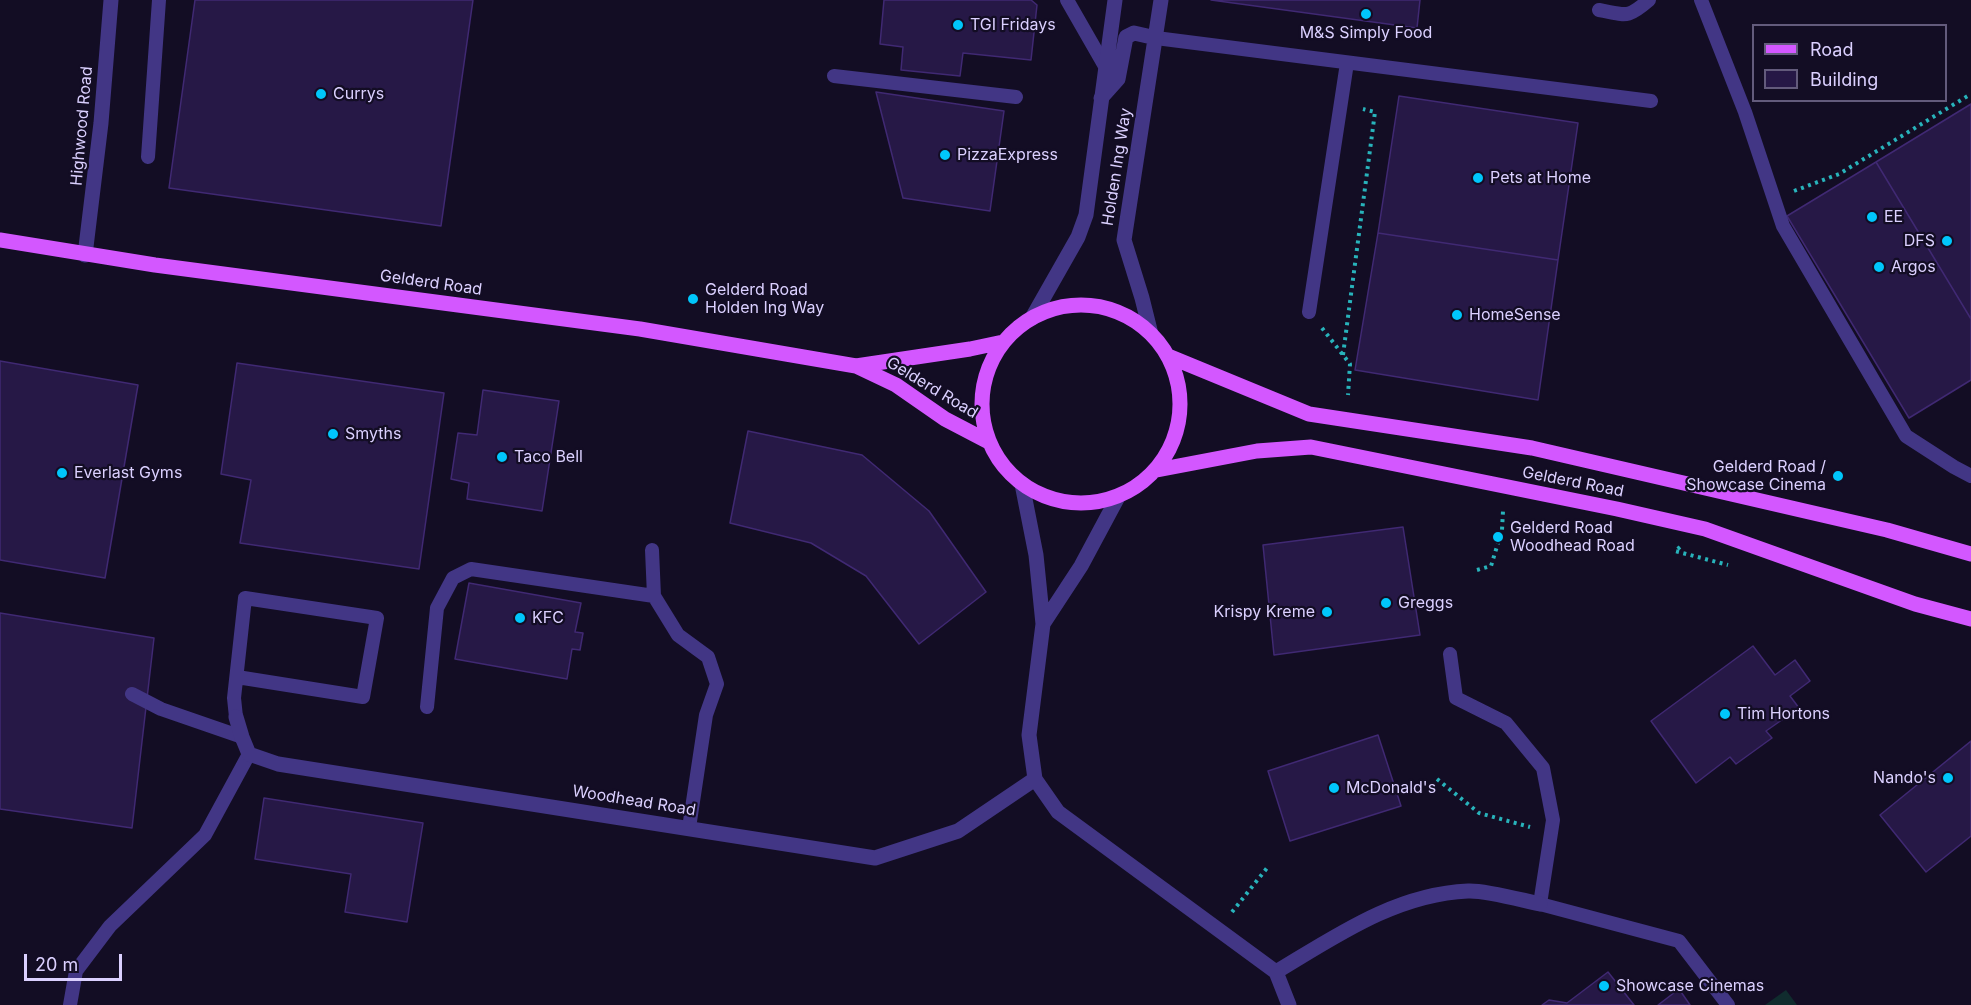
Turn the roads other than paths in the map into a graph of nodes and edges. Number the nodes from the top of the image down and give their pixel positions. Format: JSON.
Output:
{"nodes":[{"id":1,"x":111,"y":0,"type":"edge"},
{"id":2,"x":159,"y":0,"type":"edge"},
{"id":3,"x":1067,"y":0,"type":"edge"},
{"id":4,"x":1115,"y":0,"type":"edge"},
{"id":5,"x":1161,"y":0,"type":"edge"},
{"id":6,"x":1649,"y":0,"type":"edge"},
{"id":7,"x":1701,"y":0,"type":"edge"},
{"id":8,"x":1599,"y":10,"type":"dead end"},
{"id":9,"x":1156,"y":38,"type":"junction"},
{"id":10,"x":1347,"y":63,"type":"junction"},
{"id":11,"x":1106,"y":68,"type":"junction"},
{"id":12,"x":834,"y":76,"type":"dead end"},
{"id":13,"x":1016,"y":97,"type":"dead end"},
{"id":14,"x":1101,"y":98,"type":"junction"},
{"id":15,"x":1651,"y":101,"type":"dead end"},
{"id":16,"x":148,"y":157,"type":"dead end"},
{"id":17,"x":0,"y":240,"type":"edge"},
{"id":18,"x":86,"y":255,"type":"junction"},
{"id":19,"x":1309,"y":312,"type":"road end"},
{"id":20,"x":1032,"y":318,"type":"junction"},
{"id":21,"x":1151,"y":334,"type":"junction"},
{"id":22,"x":1003,"y":342,"type":"junction"},
{"id":23,"x":1168,"y":356,"type":"junction"},
{"id":24,"x":856,"y":366,"type":"junction"},
{"id":25,"x":989,"y":442,"type":"junction"},
{"id":26,"x":1157,"y":470,"type":"junction"},
{"id":27,"x":1971,"y":476,"type":"edge"},
{"id":28,"x":1022,"y":484,"type":"junction"},
{"id":29,"x":1118,"y":497,"type":"junction"},
{"id":30,"x":652,"y":550,"type":"dead end"},
{"id":31,"x":1971,"y":554,"type":"edge"},
{"id":32,"x":654,"y":596,"type":"junction"},
{"id":33,"x":1971,"y":619,"type":"edge"},
{"id":34,"x":1043,"y":624,"type":"junction"},
{"id":35,"x":1450,"y":654,"type":"dead end"},
{"id":36,"x":237,"y":677,"type":"junction"},
{"id":37,"x":132,"y":694,"type":"dead end"},
{"id":38,"x":427,"y":708,"type":"dead end"},
{"id":39,"x":236,"y":717,"type":"joint"},
{"id":40,"x":242,"y":737,"type":"junction"},
{"id":41,"x":249,"y":754,"type":"junction"},
{"id":42,"x":1035,"y":779,"type":"junction"},
{"id":43,"x":689,"y":828,"type":"junction"},
{"id":44,"x":1540,"y":904,"type":"junction"},
{"id":45,"x":1276,"y":972,"type":"junction"},
{"id":46,"x":70,"y":1005,"type":"edge"},
{"id":47,"x":1289,"y":1005,"type":"edge"},
{"id":48,"x":1728,"y":1005,"type":"edge"}],
"edges":[{"from":1,"to":18,"type":"street","name":"Highwood Road"},
{"from":2,"to":16,"type":"lane"},
{"from":3,"to":11,"type":"lane"},
{"from":4,"to":11,"type":"street","name":"Holden Ing Way"},
{"from":5,"to":9,"type":"street","name":"Holden Ing Way"},
{"from":6,"to":8,"type":"lane"},
{"from":7,"to":27,"type":"lane"},
{"from":9,"to":10,"type":"lane"},
{"from":9,"to":14,"type":"street","name":"Holden Ing Way"},
{"from":9,"to":21,"type":"street","name":"Holden Ing Way"},
{"from":10,"to":15,"type":"lane"},
{"from":10,"to":19,"type":"lane"},
{"from":11,"to":14,"type":"street","name":"Holden Ing Way"},
{"from":12,"to":13,"type":"lane"},
{"from":14,"to":20,"type":"street","name":"Holden Ing Way"},
{"from":17,"to":18,"type":"main road","name":"Gelderd Road"},
{"from":18,"to":24,"type":"main road","name":"Gelderd Road"},
{"from":20,"to":21,"type":"main road","name":"Gelderd Road"},
{"from":20,"to":22,"type":"main road","name":"Gelderd Road"},
{"from":21,"to":23,"type":"main road","name":"Gelderd Road"},
{"from":22,"to":24,"type":"main road","name":"Gelderd Road"},
{"from":22,"to":25,"type":"main road","name":"Gelderd Road"},
{"from":23,"to":26,"type":"main road","name":"Gelderd Road"},
{"from":23,"to":31,"type":"main road","name":"Gelderd Road"},
{"from":24,"to":25,"type":"main road","name":"Gelderd Road"},
{"from":25,"to":28,"type":"main road","name":"Gelderd Road"},
{"from":26,"to":29,"type":"main road","name":"Gelderd Road"},
{"from":26,"to":33,"type":"main road","name":"Gelderd Road"},
{"from":28,"to":29,"type":"main road","name":"Gelderd Road"},
{"from":28,"to":34,"type":"street"},
{"from":29,"to":34,"type":"street"},
{"from":30,"to":32,"type":"lane"},
{"from":32,"to":38,"type":"lane"},
{"from":32,"to":43,"type":"lane"},
{"from":34,"to":42,"type":"street"},
{"from":35,"to":44,"type":"lane"},
{"from":36,"to":36,"type":"lane"},
{"from":36,"to":39,"type":"lane"},
{"from":37,"to":40,"type":"lane"},
{"from":39,"to":40,"type":"street"},
{"from":40,"to":41,"type":"street"},
{"from":41,"to":43,"type":"street","name":"Woodhead Road"},
{"from":41,"to":46,"type":"lane"},
{"from":42,"to":43,"type":"street","name":"Woodhead Road"},
{"from":42,"to":45,"type":"street"},
{"from":44,"to":45,"type":"street"},
{"from":44,"to":48,"type":"lane"},
{"from":45,"to":47,"type":"street"}]}
